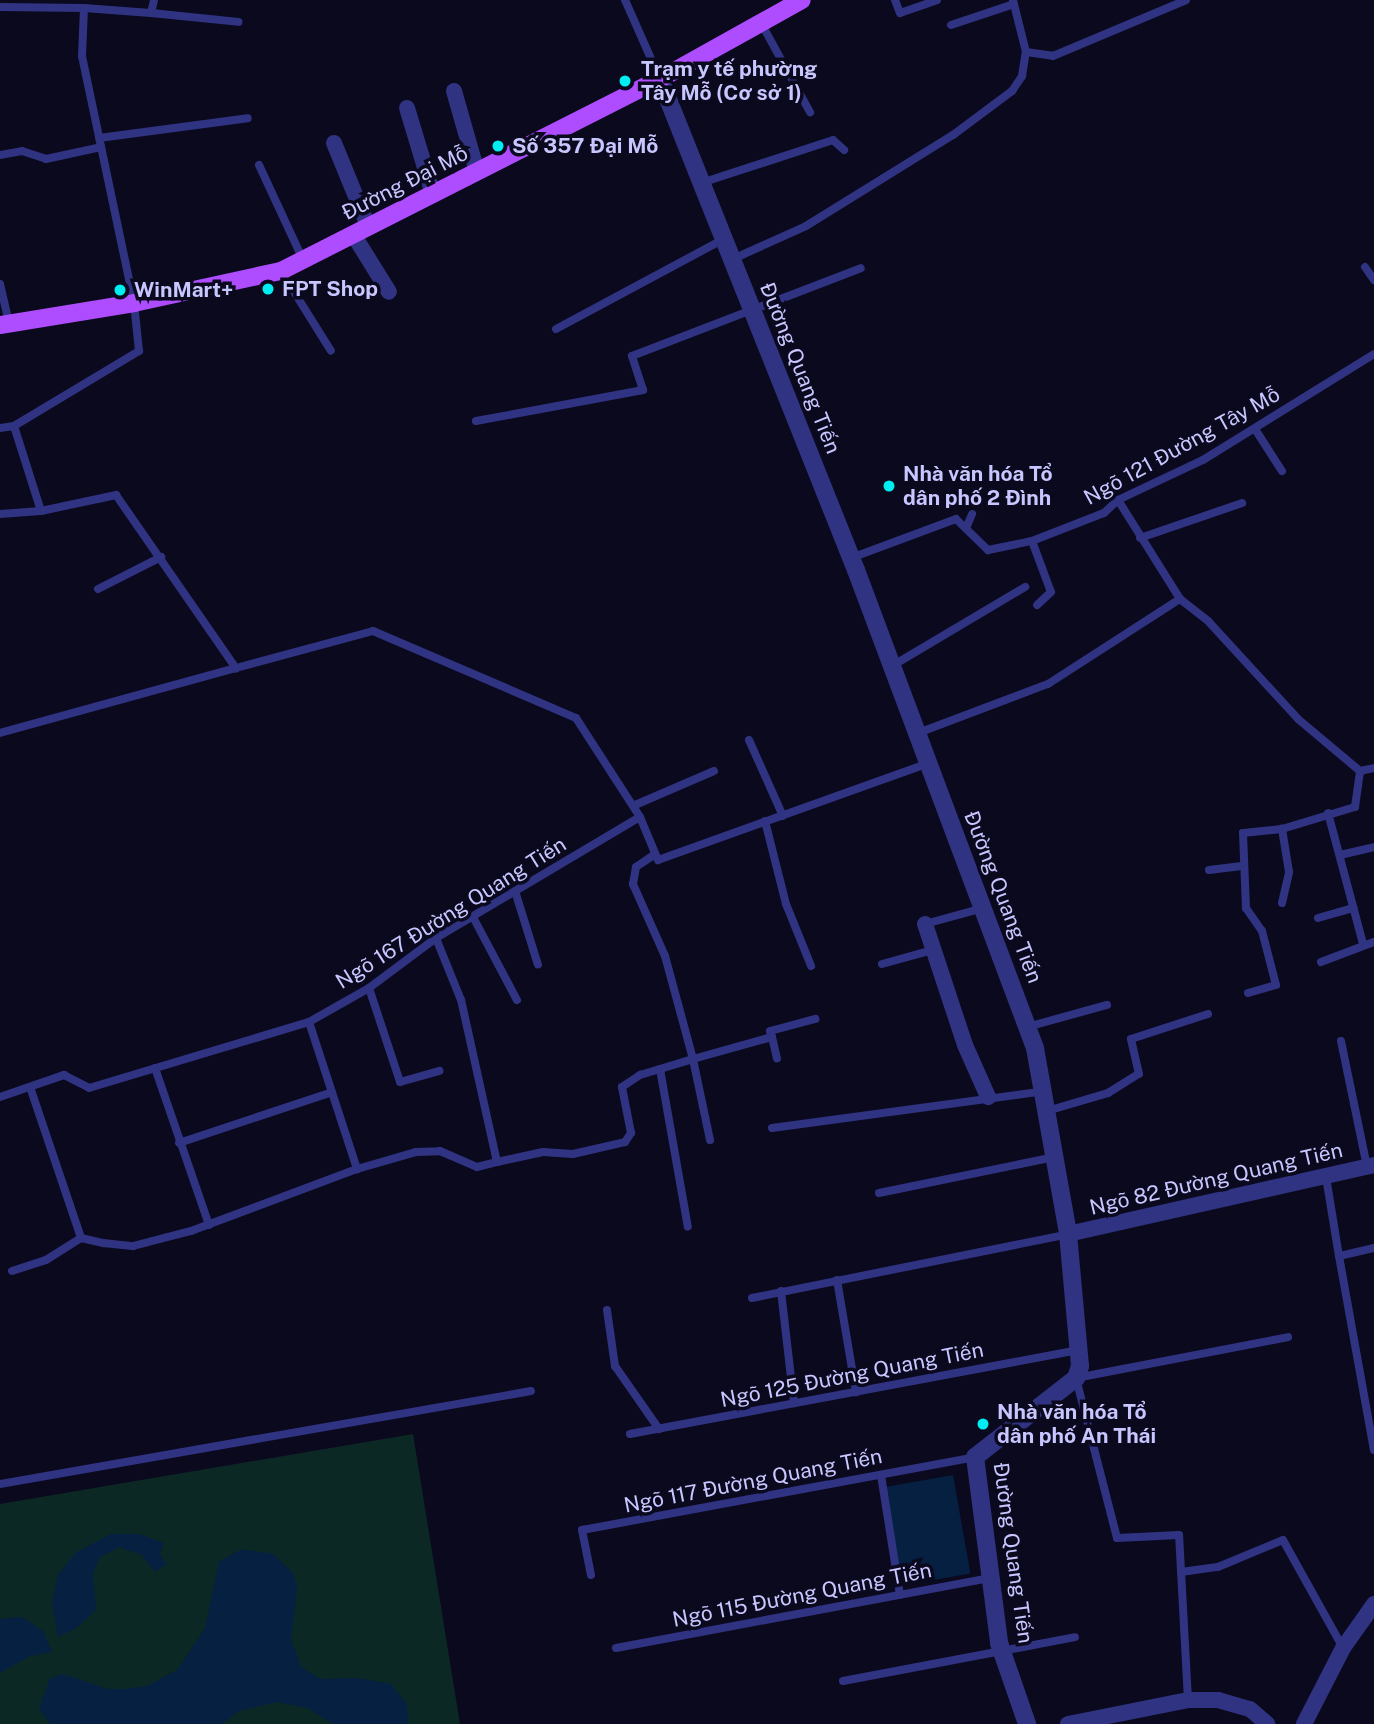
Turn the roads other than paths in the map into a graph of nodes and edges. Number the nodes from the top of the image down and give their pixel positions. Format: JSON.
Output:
{"nodes":[{"id":1,"x":154,"y":0,"type":"edge"},
{"id":2,"x":625,"y":0,"type":"edge"},
{"id":3,"x":802,"y":0,"type":"edge"},
{"id":4,"x":895,"y":0,"type":"edge"},
{"id":5,"x":937,"y":0,"type":"edge"},
{"id":6,"x":1186,"y":0,"type":"edge"},
{"id":7,"x":1013,"y":2,"type":"edge"},
{"id":8,"x":0,"y":7,"type":"edge"},
{"id":9,"x":84,"y":8,"type":"junction"},
{"id":10,"x":151,"y":13,"type":"junction"},
{"id":11,"x":239,"y":22,"type":"dead end"},
{"id":12,"x":761,"y":23,"type":"junction"},
{"id":13,"x":951,"y":25,"type":"dead end"},
{"id":14,"x":1026,"y":52,"type":"junction"},
{"id":15,"x":660,"y":79,"type":"junction"},
{"id":16,"x":454,"y":91,"type":"dead end"},
{"id":17,"x":407,"y":108,"type":"dead end"},
{"id":18,"x":810,"y":112,"type":"dead end"},
{"id":19,"x":248,"y":118,"type":"dead end"},
{"id":20,"x":100,"y":143,"type":"junction"},
{"id":21,"x":334,"y":143,"type":"dead end"},
{"id":22,"x":844,"y":150,"type":"dead end"},
{"id":23,"x":0,"y":155,"type":"edge"},
{"id":24,"x":259,"y":165,"type":"dead end"},
{"id":25,"x":477,"y":172,"type":"junction"},
{"id":26,"x":701,"y":183,"type":"junction"},
{"id":27,"x":433,"y":194,"type":"junction"},
{"id":28,"x":361,"y":230,"type":"junction"},
{"id":29,"x":724,"y":240,"type":"junction"},
{"id":30,"x":733,"y":259,"type":"junction"},
{"id":31,"x":303,"y":260,"type":"junction"},
{"id":32,"x":1365,"y":267,"type":"dead end"},
{"id":33,"x":861,"y":268,"type":"dead end"},
{"id":34,"x":281,"y":271,"type":"junction"},
{"id":35,"x":1374,"y":280,"type":"edge"},
{"id":36,"x":0,"y":284,"type":"edge"},
{"id":37,"x":389,"y":292,"type":"dead end"},
{"id":38,"x":134,"y":303,"type":"junction"},
{"id":39,"x":753,"y":310,"type":"junction"},
{"id":40,"x":5,"y":324,"type":"edge"},
{"id":41,"x":556,"y":329,"type":"dead end"},
{"id":42,"x":331,"y":351,"type":"dead end"},
{"id":43,"x":1374,"y":354,"type":"edge"},
{"id":44,"x":476,"y":421,"type":"dead end"},
{"id":45,"x":14,"y":426,"type":"junction"},
{"id":46,"x":0,"y":428,"type":"edge"},
{"id":47,"x":1255,"y":429,"type":"junction"},
{"id":48,"x":1282,"y":471,"type":"dead end"},
{"id":49,"x":1118,"y":500,"type":"junction"},
{"id":50,"x":1242,"y":503,"type":"dead end"},
{"id":51,"x":41,"y":511,"type":"junction"},
{"id":52,"x":0,"y":514,"type":"edge"},
{"id":53,"x":972,"y":514,"type":"dead end"},
{"id":54,"x":967,"y":526,"type":"junction"},
{"id":55,"x":1140,"y":538,"type":"junction"},
{"id":56,"x":1032,"y":541,"type":"junction"},
{"id":57,"x":161,"y":556,"type":"junction"},
{"id":58,"x":850,"y":558,"type":"junction"},
{"id":59,"x":1025,"y":587,"type":"dead end"},
{"id":60,"x":98,"y":589,"type":"dead end"},
{"id":61,"x":1180,"y":599,"type":"junction"},
{"id":62,"x":1037,"y":605,"type":"dead end"},
{"id":63,"x":892,"y":666,"type":"junction"},
{"id":64,"x":236,"y":668,"type":"junction"},
{"id":65,"x":0,"y":733,"type":"edge"},
{"id":66,"x":918,"y":733,"type":"junction"},
{"id":67,"x":749,"y":740,"type":"dead end"},
{"id":68,"x":929,"y":762,"type":"junction"},
{"id":69,"x":1374,"y":768,"type":"edge"},
{"id":70,"x":714,"y":771,"type":"dead end"},
{"id":71,"x":1360,"y":771,"type":"junction"},
{"id":72,"x":635,"y":805,"type":"junction"},
{"id":73,"x":1328,"y":813,"type":"junction"},
{"id":74,"x":783,"y":816,"type":"junction"},
{"id":75,"x":640,"y":817,"type":"junction"},
{"id":76,"x":765,"y":821,"type":"junction"},
{"id":77,"x":1282,"y":830,"type":"junction"},
{"id":78,"x":1374,"y":847,"type":"edge"},
{"id":79,"x":655,"y":854,"type":"junction"},
{"id":80,"x":1340,"y":855,"type":"junction"},
{"id":81,"x":1244,"y":866,"type":"junction"},
{"id":82,"x":1209,"y":870,"type":"dead end"},
{"id":83,"x":515,"y":891,"type":"junction"},
{"id":84,"x":1282,"y":903,"type":"dead end"},
{"id":85,"x":983,"y":908,"type":"junction"},
{"id":86,"x":1354,"y":908,"type":"junction"},
{"id":87,"x":472,"y":917,"type":"junction"},
{"id":88,"x":1318,"y":918,"type":"dead end"},
{"id":89,"x":925,"y":925,"type":"joint"},
{"id":90,"x":436,"y":938,"type":"junction"},
{"id":91,"x":1374,"y":942,"type":"edge"},
{"id":92,"x":1363,"y":944,"type":"junction"},
{"id":93,"x":933,"y":950,"type":"junction"},
{"id":94,"x":1321,"y":962,"type":"dead end"},
{"id":95,"x":882,"y":964,"type":"dead end"},
{"id":96,"x":538,"y":965,"type":"dead end"},
{"id":97,"x":811,"y":967,"type":"dead end"},
{"id":98,"x":369,"y":988,"type":"junction"},
{"id":99,"x":1248,"y":993,"type":"dead end"},
{"id":100,"x":517,"y":1000,"type":"dead end"},
{"id":101,"x":1107,"y":1005,"type":"dead end"},
{"id":102,"x":1208,"y":1014,"type":"dead end"},
{"id":103,"x":815,"y":1019,"type":"dead end"},
{"id":104,"x":309,"y":1022,"type":"junction"},
{"id":105,"x":1027,"y":1027,"type":"junction"},
{"id":106,"x":772,"y":1037,"type":"junction"},
{"id":107,"x":1341,"y":1041,"type":"dead end"},
{"id":108,"x":777,"y":1058,"type":"dead end"},
{"id":109,"x":693,"y":1059,"type":"junction"},
{"id":110,"x":155,"y":1068,"type":"junction"},
{"id":111,"x":660,"y":1069,"type":"junction"},
{"id":112,"x":439,"y":1072,"type":"dead end"},
{"id":113,"x":30,"y":1087,"type":"junction"},
{"id":114,"x":1044,"y":1091,"type":"junction"},
{"id":115,"x":332,"y":1092,"type":"junction"},
{"id":116,"x":0,"y":1097,"type":"edge"},
{"id":117,"x":988,"y":1097,"type":"junction"},
{"id":118,"x":1047,"y":1111,"type":"junction"},
{"id":119,"x":772,"y":1128,"type":"dead end"},
{"id":120,"x":710,"y":1140,"type":"dead end"},
{"id":121,"x":179,"y":1143,"type":"junction"},
{"id":122,"x":1055,"y":1157,"type":"junction"},
{"id":123,"x":497,"y":1162,"type":"junction"},
{"id":124,"x":1371,"y":1166,"type":"edge"},
{"id":125,"x":357,"y":1168,"type":"junction"},
{"id":126,"x":1326,"y":1177,"type":"junction"},
{"id":127,"x":879,"y":1193,"type":"dead end"},
{"id":128,"x":209,"y":1225,"type":"junction"},
{"id":129,"x":688,"y":1227,"type":"dead end"},
{"id":130,"x":1068,"y":1234,"type":"junction"},
{"id":131,"x":81,"y":1238,"type":"junction"},
{"id":132,"x":1374,"y":1248,"type":"edge"},
{"id":133,"x":1339,"y":1256,"type":"junction"},
{"id":134,"x":12,"y":1271,"type":"dead end"},
{"id":135,"x":837,"y":1280,"type":"junction"},
{"id":136,"x":781,"y":1291,"type":"junction"},
{"id":137,"x":752,"y":1298,"type":"dead end"},
{"id":138,"x":607,"y":1310,"type":"dead end"},
{"id":139,"x":1287,"y":1337,"type":"dead end"},
{"id":140,"x":1080,"y":1350,"type":"junction"},
{"id":141,"x":1076,"y":1378,"type":"junction"},
{"id":142,"x":1374,"y":1390,"type":"edge"},
{"id":143,"x":531,"y":1391,"type":"dead end"},
{"id":144,"x":856,"y":1392,"type":"junction"},
{"id":145,"x":1362,"y":1392,"type":"junction"},
{"id":146,"x":794,"y":1403,"type":"junction"},
{"id":147,"x":659,"y":1429,"type":"junction"},
{"id":148,"x":630,"y":1434,"type":"dead end"},
{"id":149,"x":1374,"y":1450,"type":"edge"},
{"id":150,"x":975,"y":1457,"type":"junction"},
{"id":151,"x":881,"y":1475,"type":"junction"},
{"id":152,"x":0,"y":1484,"type":"edge"},
{"id":153,"x":1181,"y":1572,"type":"junction"},
{"id":154,"x":591,"y":1575,"type":"dead end"},
{"id":155,"x":993,"y":1577,"type":"junction"},
{"id":156,"x":900,"y":1595,"type":"junction"},
{"id":157,"x":1374,"y":1604,"type":"edge"},
{"id":158,"x":1075,"y":1637,"type":"dead end"},
{"id":159,"x":616,"y":1648,"type":"dead end"},
{"id":160,"x":1343,"y":1648,"type":"junction"},
{"id":161,"x":1002,"y":1652,"type":"junction"},
{"id":162,"x":844,"y":1681,"type":"dead end"},
{"id":163,"x":1188,"y":1700,"type":"junction"},
{"id":164,"x":1308,"y":1722,"type":"edge"},
{"id":165,"x":1027,"y":1724,"type":"edge"},
{"id":166,"x":1068,"y":1724,"type":"edge"},
{"id":167,"x":1267,"y":1724,"type":"edge"}],
"edges":[{"from":1,"to":10,"type":"lane"},
{"from":2,"to":15,"type":"lane"},
{"from":3,"to":12,"type":"main road","name":"Đường Đại Mỗ"},
{"from":4,"to":5,"type":"lane"},
{"from":6,"to":14,"type":"lane"},
{"from":7,"to":13,"type":"lane"},
{"from":7,"to":14,"type":"lane"},
{"from":8,"to":9,"type":"lane"},
{"from":9,"to":10,"type":"lane"},
{"from":9,"to":20,"type":"lane"},
{"from":10,"to":11,"type":"lane"},
{"from":12,"to":15,"type":"main road","name":"Đường Đại Mỗ"},
{"from":12,"to":18,"type":"lane"},
{"from":14,"to":30,"type":"lane"},
{"from":15,"to":25,"type":"main road","name":"Đường Đại Mỗ"},
{"from":15,"to":26,"type":"street","name":"Đường Quang Tiến"},
{"from":16,"to":25,"type":"street"},
{"from":17,"to":27,"type":"street"},
{"from":19,"to":20,"type":"lane"},
{"from":20,"to":23,"type":"lane"},
{"from":20,"to":38,"type":"lane"},
{"from":21,"to":28,"type":"street"},
{"from":22,"to":26,"type":"lane"},
{"from":24,"to":31,"type":"lane"},
{"from":25,"to":27,"type":"main road","name":"Đường Đại Mỗ"},
{"from":26,"to":29,"type":"street","name":"Đường Quang Tiến"},
{"from":27,"to":28,"type":"main road","name":"Đường Đại Mỗ"},
{"from":28,"to":31,"type":"main road","name":"Đường Đại Mỗ"},
{"from":28,"to":37,"type":"street"},
{"from":29,"to":30,"type":"street","name":"Đường Quang Tiến"},
{"from":29,"to":41,"type":"lane"},
{"from":30,"to":39,"type":"street","name":"Đường Quang Tiến"},
{"from":31,"to":34,"type":"main road","name":"Đường Đại Mỗ"},
{"from":32,"to":35,"type":"lane"},
{"from":33,"to":39,"type":"lane"},
{"from":34,"to":38,"type":"main road","name":"Đường Đại Mỗ"},
{"from":34,"to":42,"type":"lane"},
{"from":36,"to":40,"type":"lane"},
{"from":38,"to":40,"type":"main road","name":"Đường Đại Mỗ"},
{"from":38,"to":45,"type":"lane"},
{"from":39,"to":44,"type":"lane"},
{"from":39,"to":58,"type":"street","name":"Đường Quang Tiến"},
{"from":43,"to":47,"type":"lane","name":"Ngõ 121 Đường Tây Mỗ"},
{"from":45,"to":46,"type":"lane"},
{"from":45,"to":51,"type":"lane"},
{"from":47,"to":48,"type":"lane"},
{"from":47,"to":49,"type":"lane","name":"Ngõ 121 Đường Tây Mỗ"},
{"from":49,"to":55,"type":"lane"},
{"from":49,"to":56,"type":"lane","name":"Ngõ 121 Đường Tây Mỗ"},
{"from":50,"to":55,"type":"lane"},
{"from":51,"to":52,"type":"lane"},
{"from":51,"to":57,"type":"lane"},
{"from":53,"to":54,"type":"lane"},
{"from":54,"to":56,"type":"lane","name":"Ngõ 121 Đường Tây Mỗ"},
{"from":54,"to":58,"type":"lane"},
{"from":55,"to":61,"type":"lane"},
{"from":56,"to":62,"type":"lane"},
{"from":57,"to":60,"type":"lane"},
{"from":57,"to":64,"type":"lane"},
{"from":58,"to":63,"type":"street","name":"Đường Quang Tiến"},
{"from":59,"to":63,"type":"lane"},
{"from":61,"to":66,"type":"lane"},
{"from":61,"to":71,"type":"lane"},
{"from":63,"to":66,"type":"street","name":"Đường Quang Tiến"},
{"from":64,"to":65,"type":"lane"},
{"from":64,"to":72,"type":"lane"},
{"from":66,"to":68,"type":"street","name":"Đường Quang Tiến"},
{"from":67,"to":74,"type":"lane"},
{"from":68,"to":74,"type":"lane"},
{"from":68,"to":85,"type":"street","name":"Đường Quang Tiến"},
{"from":69,"to":71,"type":"lane"},
{"from":70,"to":72,"type":"lane"},
{"from":71,"to":73,"type":"lane"},
{"from":72,"to":75,"type":"lane"},
{"from":73,"to":77,"type":"lane"},
{"from":73,"to":80,"type":"lane"},
{"from":74,"to":76,"type":"lane"},
{"from":75,"to":79,"type":"lane"},
{"from":75,"to":83,"type":"lane","name":"Ngõ 167 Đường Quang Tiến"},
{"from":76,"to":79,"type":"lane"},
{"from":76,"to":97,"type":"lane"},
{"from":77,"to":81,"type":"lane"},
{"from":77,"to":84,"type":"lane"},
{"from":78,"to":80,"type":"lane"},
{"from":79,"to":109,"type":"lane"},
{"from":80,"to":86,"type":"lane"},
{"from":81,"to":82,"type":"lane"},
{"from":81,"to":99,"type":"lane"},
{"from":83,"to":87,"type":"lane","name":"Ngõ 167 Đường Quang Tiến"},
{"from":83,"to":96,"type":"lane"},
{"from":85,"to":89,"type":"lane"},
{"from":85,"to":105,"type":"street","name":"Đường Quang Tiến"},
{"from":86,"to":88,"type":"lane"},
{"from":86,"to":92,"type":"lane"},
{"from":87,"to":90,"type":"lane","name":"Ngõ 167 Đường Quang Tiến"},
{"from":87,"to":100,"type":"lane"},
{"from":89,"to":93,"type":"street"},
{"from":90,"to":98,"type":"lane","name":"Ngõ 167 Đường Quang Tiến"},
{"from":90,"to":123,"type":"lane"},
{"from":91,"to":92,"type":"lane"},
{"from":92,"to":94,"type":"lane"},
{"from":93,"to":95,"type":"lane"},
{"from":93,"to":117,"type":"street"},
{"from":98,"to":104,"type":"lane","name":"Ngõ 167 Đường Quang Tiến"},
{"from":98,"to":112,"type":"lane"},
{"from":101,"to":105,"type":"lane"},
{"from":102,"to":118,"type":"lane"},
{"from":103,"to":106,"type":"lane"},
{"from":104,"to":110,"type":"lane","name":"Ngõ 167 Đường Quang Tiến"},
{"from":104,"to":115,"type":"lane"},
{"from":105,"to":114,"type":"street","name":"Đường Quang Tiến"},
{"from":106,"to":108,"type":"lane"},
{"from":106,"to":109,"type":"lane"},
{"from":107,"to":124,"type":"lane"},
{"from":109,"to":111,"type":"lane"},
{"from":109,"to":120,"type":"lane"},
{"from":110,"to":113,"type":"lane","name":"Ngõ 167 Đường Quang Tiến"},
{"from":110,"to":121,"type":"lane"},
{"from":111,"to":123,"type":"lane"},
{"from":111,"to":129,"type":"lane"},
{"from":113,"to":116,"type":"lane","name":"Ngõ 167 Đường Quang Tiến"},
{"from":113,"to":131,"type":"lane"},
{"from":114,"to":117,"type":"lane"},
{"from":114,"to":118,"type":"street","name":"Đường Quang Tiến"},
{"from":115,"to":121,"type":"lane"},
{"from":115,"to":125,"type":"lane"},
{"from":117,"to":119,"type":"lane"},
{"from":118,"to":122,"type":"street","name":"Đường Quang Tiến"},
{"from":121,"to":128,"type":"lane"},
{"from":122,"to":127,"type":"lane"},
{"from":122,"to":130,"type":"street","name":"Đường Quang Tiến"},
{"from":123,"to":125,"type":"lane"},
{"from":124,"to":126,"type":"street","name":"Ngõ 82 Đường Quang Tiến"},
{"from":125,"to":128,"type":"lane"},
{"from":126,"to":130,"type":"street","name":"Ngõ 82 Đường Quang Tiến"},
{"from":126,"to":133,"type":"lane"},
{"from":128,"to":131,"type":"lane"},
{"from":130,"to":135,"type":"lane"},
{"from":130,"to":140,"type":"street","name":"Đường Quang Tiến"},
{"from":131,"to":134,"type":"lane"},
{"from":132,"to":133,"type":"lane"},
{"from":133,"to":145,"type":"lane"},
{"from":135,"to":136,"type":"lane"},
{"from":135,"to":144,"type":"lane"},
{"from":136,"to":137,"type":"lane"},
{"from":136,"to":146,"type":"lane"},
{"from":138,"to":147,"type":"lane"},
{"from":139,"to":141,"type":"lane"},
{"from":140,"to":141,"type":"street","name":"Đường Quang Tiến"},
{"from":140,"to":144,"type":"lane","name":"Ngõ 125 Đường Quang Tiến"},
{"from":141,"to":150,"type":"street","name":"Đường Quang Tiến"},
{"from":141,"to":153,"type":"lane"},
{"from":142,"to":145,"type":"lane"},
{"from":143,"to":152,"type":"lane"},
{"from":144,"to":146,"type":"lane","name":"Ngõ 125 Đường Quang Tiến"},
{"from":145,"to":149,"type":"lane"},
{"from":146,"to":147,"type":"lane","name":"Ngõ 125 Đường Quang Tiến"},
{"from":147,"to":148,"type":"lane","name":"Ngõ 125 Đường Quang Tiến"},
{"from":150,"to":151,"type":"lane","name":"Ngõ 117 Đường Quang Tiến"},
{"from":150,"to":155,"type":"street","name":"Đường Quang Tiến"},
{"from":151,"to":154,"type":"lane","name":"Ngõ 117 Đường Quang Tiến"},
{"from":151,"to":156,"type":"lane"},
{"from":153,"to":160,"type":"lane"},
{"from":153,"to":163,"type":"lane"},
{"from":155,"to":156,"type":"lane","name":"Ngõ 115 Đường Quang Tiến"},
{"from":155,"to":161,"type":"street","name":"Đường Quang Tiến"},
{"from":156,"to":159,"type":"lane","name":"Ngõ 115 Đường Quang Tiến"},
{"from":157,"to":160,"type":"street"},
{"from":158,"to":161,"type":"lane"},
{"from":160,"to":164,"type":"street"},
{"from":161,"to":162,"type":"lane"},
{"from":161,"to":165,"type":"street","name":"Đường Quang Tiến"},
{"from":163,"to":166,"type":"street"},
{"from":163,"to":167,"type":"street"}]}
